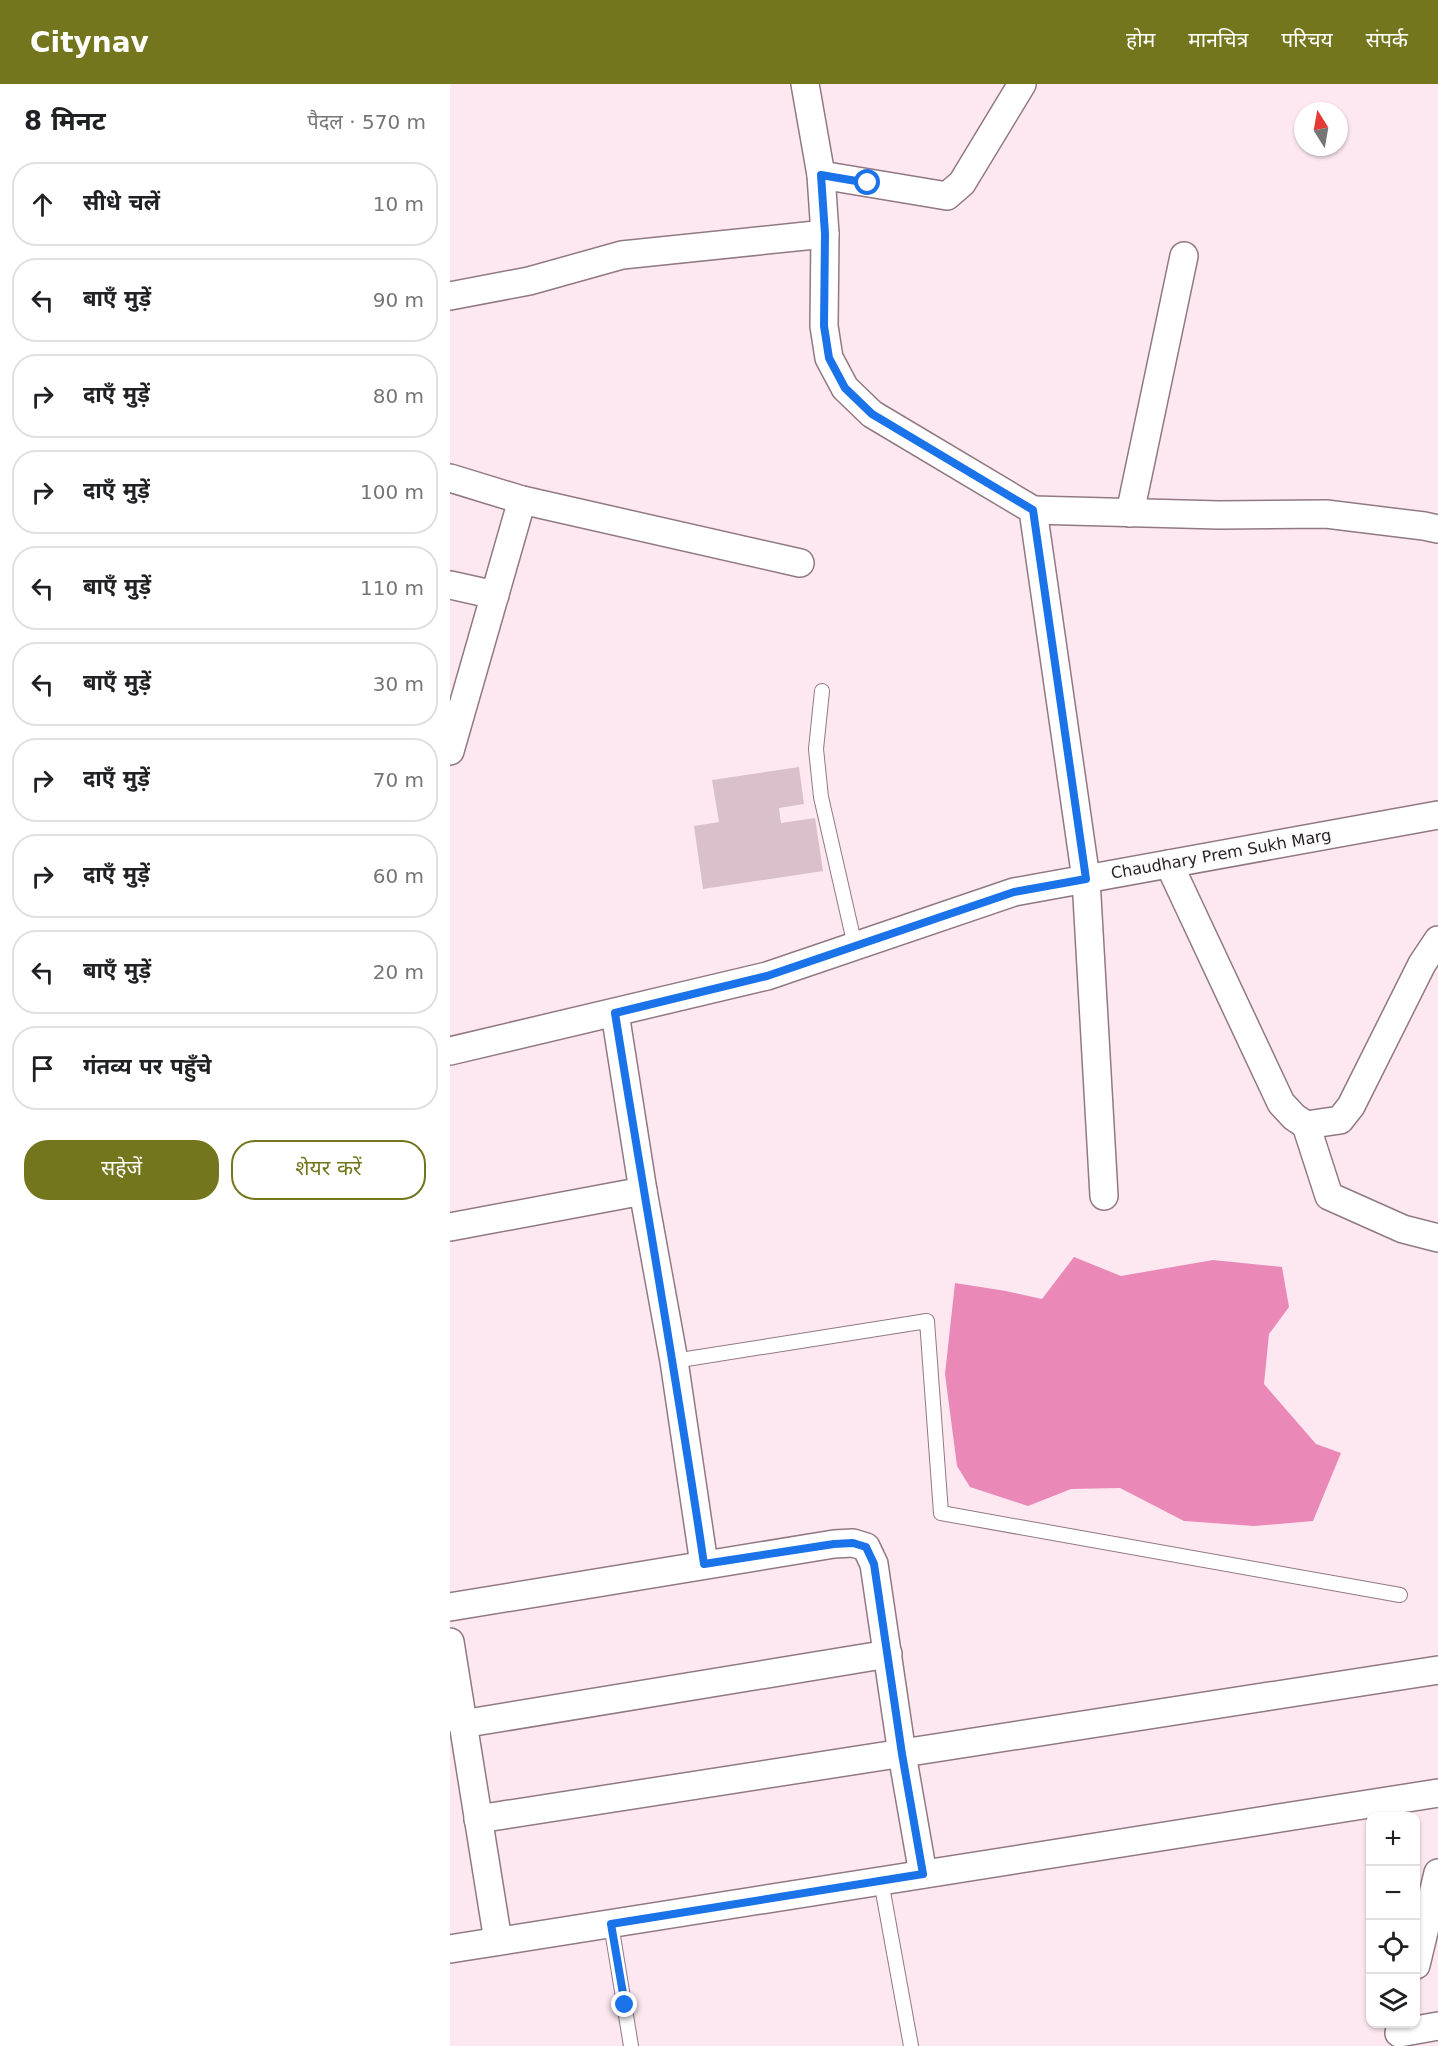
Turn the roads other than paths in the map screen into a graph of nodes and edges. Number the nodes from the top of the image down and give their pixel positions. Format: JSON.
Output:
{"nodes":[{"id":1,"x":805,"y":84,"type":"edge"},
{"id":2,"x":1022,"y":84,"type":"edge"},
{"id":3,"x":821,"y":175,"type":"junction"},
{"id":4,"x":825,"y":234,"type":"junction"},
{"id":5,"x":1184,"y":256,"type":"dead end"},
{"id":6,"x":450,"y":296,"type":"edge"},
{"id":7,"x":450,"y":478,"type":"edge"},
{"id":8,"x":522,"y":500,"type":"junction"},
{"id":9,"x":1033,"y":510,"type":"junction"},
{"id":10,"x":1130,"y":513,"type":"junction"},
{"id":11,"x":1438,"y":529,"type":"edge"},
{"id":12,"x":800,"y":563,"type":"dead end"},
{"id":13,"x":450,"y":585,"type":"edge"},
{"id":14,"x":495,"y":595,"type":"junction"},
{"id":15,"x":822,"y":691,"type":"dead end"},
{"id":16,"x":450,"y":751,"type":"edge"},
{"id":17,"x":1438,"y":815,"type":"edge"},
{"id":18,"x":1169,"y":864,"type":"junction"},
{"id":19,"x":1086,"y":879,"type":"junction"},
{"id":20,"x":1438,"y":940,"type":"edge"},
{"id":21,"x":855,"y":946,"type":"junction"},
{"id":22,"x":615,"y":1013,"type":"junction"},
{"id":23,"x":450,"y":1052,"type":"edge"},
{"id":24,"x":1306,"y":1125,"type":"junction"},
{"id":25,"x":643,"y":1191,"type":"junction"},
{"id":26,"x":1104,"y":1196,"type":"dead end"},
{"id":27,"x":450,"y":1227,"type":"edge"},
{"id":28,"x":1438,"y":1238,"type":"edge"},
{"id":29,"x":674,"y":1361,"type":"junction"},
{"id":30,"x":704,"y":1564,"type":"junction"},
{"id":31,"x":1400,"y":1595,"type":"dead end"},
{"id":32,"x":450,"y":1607,"type":"edge"},
{"id":33,"x":450,"y":1642,"type":"edge"},
{"id":34,"x":888,"y":1654,"type":"junction"},
{"id":35,"x":1438,"y":1670,"type":"edge"},
{"id":36,"x":462,"y":1724,"type":"junction"},
{"id":37,"x":902,"y":1754,"type":"junction"},
{"id":38,"x":1438,"y":1793,"type":"edge"},
{"id":39,"x":478,"y":1819,"type":"junction"},
{"id":40,"x":1438,"y":1873,"type":"edge"},
{"id":41,"x":923,"y":1874,"type":"junction"},
{"id":42,"x":882,"y":1881,"type":"junction"},
{"id":43,"x":611,"y":1924,"type":"junction"},
{"id":44,"x":498,"y":1941,"type":"junction"},
{"id":45,"x":1420,"y":1948,"type":"edge"},
{"id":46,"x":450,"y":1949,"type":"edge"},
{"id":47,"x":1438,"y":2026,"type":"edge"},
{"id":48,"x":1398,"y":2034,"type":"edge"},
{"id":49,"x":631,"y":2046,"type":"edge"},
{"id":50,"x":911,"y":2046,"type":"edge"}],
"edges":[{"from":1,"to":3,"type":"street"},
{"from":2,"to":3,"type":"street"},
{"from":3,"to":4,"type":"street"},
{"from":4,"to":6,"type":"street"},
{"from":4,"to":9,"type":"street"},
{"from":5,"to":10,"type":"street"},
{"from":7,"to":8,"type":"street"},
{"from":8,"to":12,"type":"street"},
{"from":8,"to":14,"type":"street"},
{"from":9,"to":10,"type":"street"},
{"from":9,"to":19,"type":"street"},
{"from":10,"to":11,"type":"street"},
{"from":13,"to":14,"type":"street"},
{"from":14,"to":16,"type":"street"},
{"from":15,"to":21,"type":"lane"},
{"from":17,"to":18,"type":"street","name":"Chaudhary Prem Sukh Marg"},
{"from":18,"to":19,"type":"street","name":"Chaudhary Prem Sukh Marg"},
{"from":18,"to":24,"type":"street"},
{"from":19,"to":21,"type":"street","name":"Chaudhary Prem Sukh Marg"},
{"from":19,"to":26,"type":"street"},
{"from":20,"to":24,"type":"street"},
{"from":21,"to":22,"type":"street","name":"Chaudhary Prem Sukh Marg"},
{"from":22,"to":23,"type":"street","name":"Chaudhary Prem Sukh Marg"},
{"from":22,"to":25,"type":"street"},
{"from":24,"to":28,"type":"street"},
{"from":25,"to":27,"type":"street"},
{"from":25,"to":29,"type":"street"},
{"from":29,"to":30,"type":"street"},
{"from":29,"to":31,"type":"lane"},
{"from":30,"to":32,"type":"street"},
{"from":30,"to":34,"type":"street"},
{"from":33,"to":36,"type":"street"},
{"from":34,"to":36,"type":"street"},
{"from":34,"to":37,"type":"street"},
{"from":35,"to":37,"type":"street"},
{"from":36,"to":39,"type":"street"},
{"from":37,"to":39,"type":"street"},
{"from":37,"to":41,"type":"street"},
{"from":38,"to":41,"type":"street"},
{"from":39,"to":44,"type":"street"},
{"from":40,"to":45,"type":"street"},
{"from":41,"to":42,"type":"street"},
{"from":42,"to":43,"type":"street"},
{"from":42,"to":50,"type":"lane"},
{"from":43,"to":44,"type":"street"},
{"from":43,"to":49,"type":"lane"},
{"from":44,"to":46,"type":"street"},
{"from":47,"to":48,"type":"street"}]}
